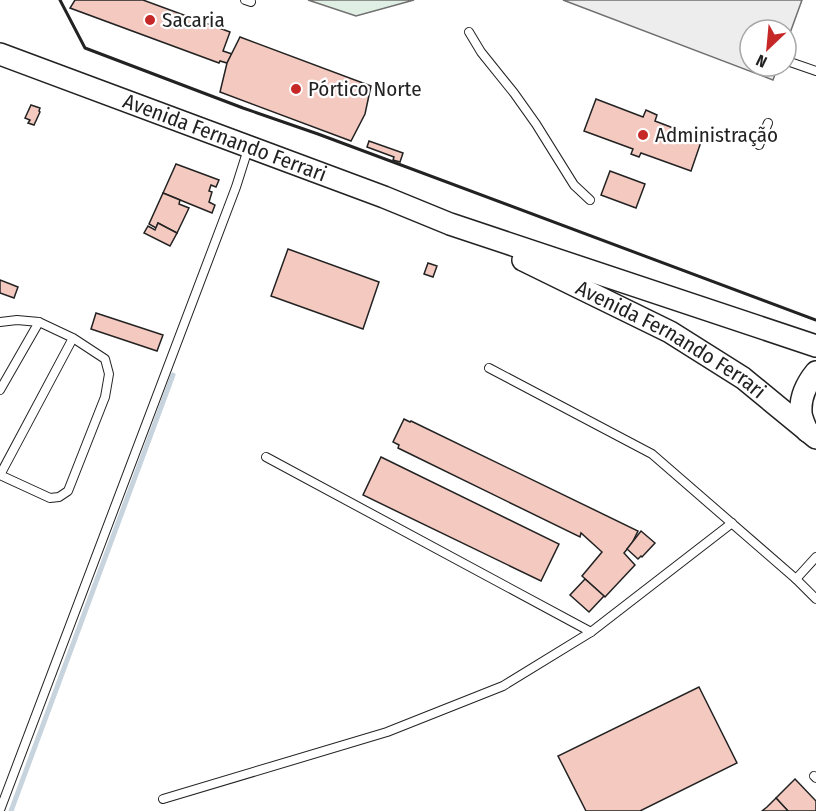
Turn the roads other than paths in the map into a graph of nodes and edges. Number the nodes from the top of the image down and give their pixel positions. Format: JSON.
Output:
{"nodes":[{"id":1,"x":469,"y":32,"type":"dead end"},
{"id":2,"x":0,"y":54,"type":"edge"},
{"id":3,"x":798,"y":65,"type":"edge"},
{"id":4,"x":816,"y":71,"type":"edge"},
{"id":5,"x":768,"y":123,"type":"dead end"},
{"id":6,"x":759,"y":145,"type":"dead end"},
{"id":7,"x":248,"y":147,"type":"junction"},
{"id":8,"x":590,"y":200,"type":"dead end"},
{"id":9,"x":450,"y":224,"type":"junction"},
{"id":10,"x":0,"y":322,"type":"edge"},
{"id":11,"x":39,"y":322,"type":"junction"},
{"id":12,"x":72,"y":338,"type":"junction"},
{"id":13,"x":816,"y":346,"type":"edge"},
{"id":14,"x":489,"y":368,"type":"dead end"},
{"id":15,"x":816,"y":372,"type":"edge"},
{"id":16,"x":0,"y":390,"type":"edge"},
{"id":17,"x":812,"y":434,"type":"edge"},
{"id":18,"x":266,"y":457,"type":"dead end"},
{"id":19,"x":732,"y":523,"type":"junction"},
{"id":20,"x":816,"y":557,"type":"edge"},
{"id":21,"x":796,"y":579,"type":"junction"},
{"id":22,"x":816,"y":599,"type":"edge"},
{"id":23,"x":591,"y":632,"type":"junction"},
{"id":24,"x":163,"y":799,"type":"dead end"},
{"id":25,"x":0,"y":810,"type":"edge"}],
"edges":[{"from":1,"to":8,"type":"lane"},
{"from":2,"to":7,"type":"street","name":"Avenida Fernando Ferrari"},
{"from":3,"to":4,"type":"lane"},
{"from":5,"to":6,"type":"lane"},
{"from":7,"to":9,"type":"street","name":"Avenida Fernando Ferrari"},
{"from":7,"to":25,"type":"lane"},
{"from":9,"to":13,"type":"street","name":"Avenida Fernando Ferrari"},
{"from":9,"to":17,"type":"street","name":"Avenida Fernando Ferrari"},
{"from":10,"to":11,"type":"lane"},
{"from":11,"to":12,"type":"lane"},
{"from":11,"to":16,"type":"lane"},
{"from":12,"to":12,"type":"lane"},
{"from":14,"to":19,"type":"lane"},
{"from":15,"to":17,"type":"street"},
{"from":18,"to":23,"type":"lane"},
{"from":19,"to":21,"type":"lane"},
{"from":19,"to":23,"type":"lane"},
{"from":20,"to":21,"type":"lane"},
{"from":21,"to":22,"type":"lane"},
{"from":23,"to":24,"type":"lane"}]}
